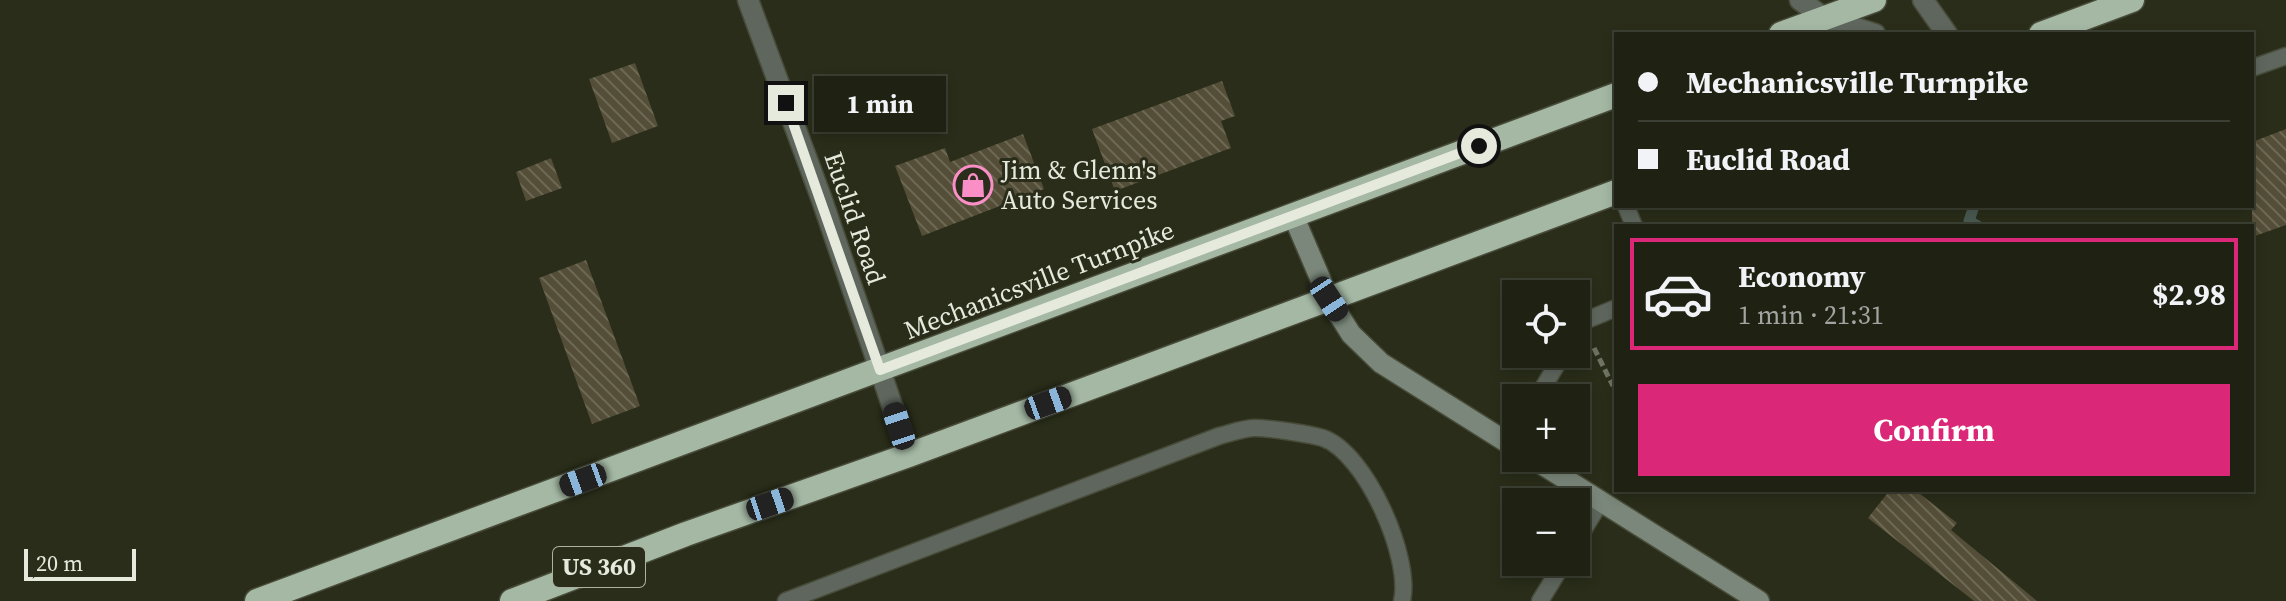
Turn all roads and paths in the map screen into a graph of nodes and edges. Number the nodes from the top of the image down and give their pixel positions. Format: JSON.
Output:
{"nodes":[{"id":1,"x":748,"y":0,"type":"edge"},
{"id":2,"x":1800,"y":0,"type":"edge"},
{"id":3,"x":1874,"y":0,"type":"edge"},
{"id":4,"x":1923,"y":0,"type":"edge"},
{"id":5,"x":2132,"y":0,"type":"edge"},
{"id":6,"x":1824,"y":18,"type":"junction"},
{"id":7,"x":1786,"y":32,"type":"edge"},
{"id":8,"x":1869,"y":32,"type":"edge"},
{"id":9,"x":1946,"y":32,"type":"edge"},
{"id":10,"x":2046,"y":32,"type":"edge"},
{"id":11,"x":2286,"y":56,"type":"edge"},
{"id":12,"x":2254,"y":67,"type":"edge"},
{"id":13,"x":1614,"y":96,"type":"edge"},
{"id":14,"x":1614,"y":193,"type":"edge"},
{"id":15,"x":1293,"y":215,"type":"junction"},
{"id":16,"x":1329,"y":299,"type":"junction"},
{"id":17,"x":1614,"y":309,"type":"edge"},
{"id":18,"x":1590,"y":321,"type":"edge"},
{"id":19,"x":1590,"y":346,"type":"edge"},
{"id":20,"x":880,"y":370,"type":"junction"},
{"id":21,"x":1613,"y":386,"type":"dead end"},
{"id":22,"x":1502,"y":435,"type":"edge"},
{"id":23,"x":909,"y":455,"type":"junction"},
{"id":24,"x":1554,"y":472,"type":"edge"},
{"id":25,"x":1601,"y":501,"type":"junction"},
{"id":26,"x":1590,"y":519,"type":"edge"},
{"id":27,"x":1555,"y":576,"type":"edge"},
{"id":28,"x":257,"y":601,"type":"edge"},
{"id":29,"x":512,"y":601,"type":"edge"},
{"id":30,"x":786,"y":601,"type":"edge"},
{"id":31,"x":1402,"y":601,"type":"edge"},
{"id":32,"x":1540,"y":601,"type":"edge"},
{"id":33,"x":1758,"y":601,"type":"edge"}],
"edges":[{"from":1,"to":20,"type":"street","name":"Euclid Road"},
{"from":2,"to":6,"type":"street"},
{"from":3,"to":6,"type":"highway"},
{"from":4,"to":9,"type":"street"},
{"from":5,"to":10,"type":"highway"},
{"from":6,"to":7,"type":"highway"},
{"from":6,"to":8,"type":"street"},
{"from":11,"to":12,"type":"lane"},
{"from":13,"to":15,"type":"highway","name":"Mechanicsville Turnpike"},
{"from":14,"to":16,"type":"highway","number":"US 360"},
{"from":15,"to":16,"type":"street"},
{"from":15,"to":20,"type":"highway","name":"Mechanicsville Turnpike"},
{"from":16,"to":22,"type":"street"},
{"from":16,"to":23,"type":"highway","number":"US 360"},
{"from":17,"to":18,"type":"lane"},
{"from":19,"to":21,"type":"path"},
{"from":20,"to":23,"type":"street","name":"Euclid Road"},
{"from":20,"to":28,"type":"highway","name":"Mechanicsville Turnpike"},
{"from":23,"to":29,"type":"highway","number":"US 360"},
{"from":24,"to":25,"type":"street"},
{"from":25,"to":26,"type":"lane"},
{"from":25,"to":33,"type":"street"},
{"from":27,"to":32,"type":"lane"},
{"from":30,"to":31,"type":"lane"}]}
